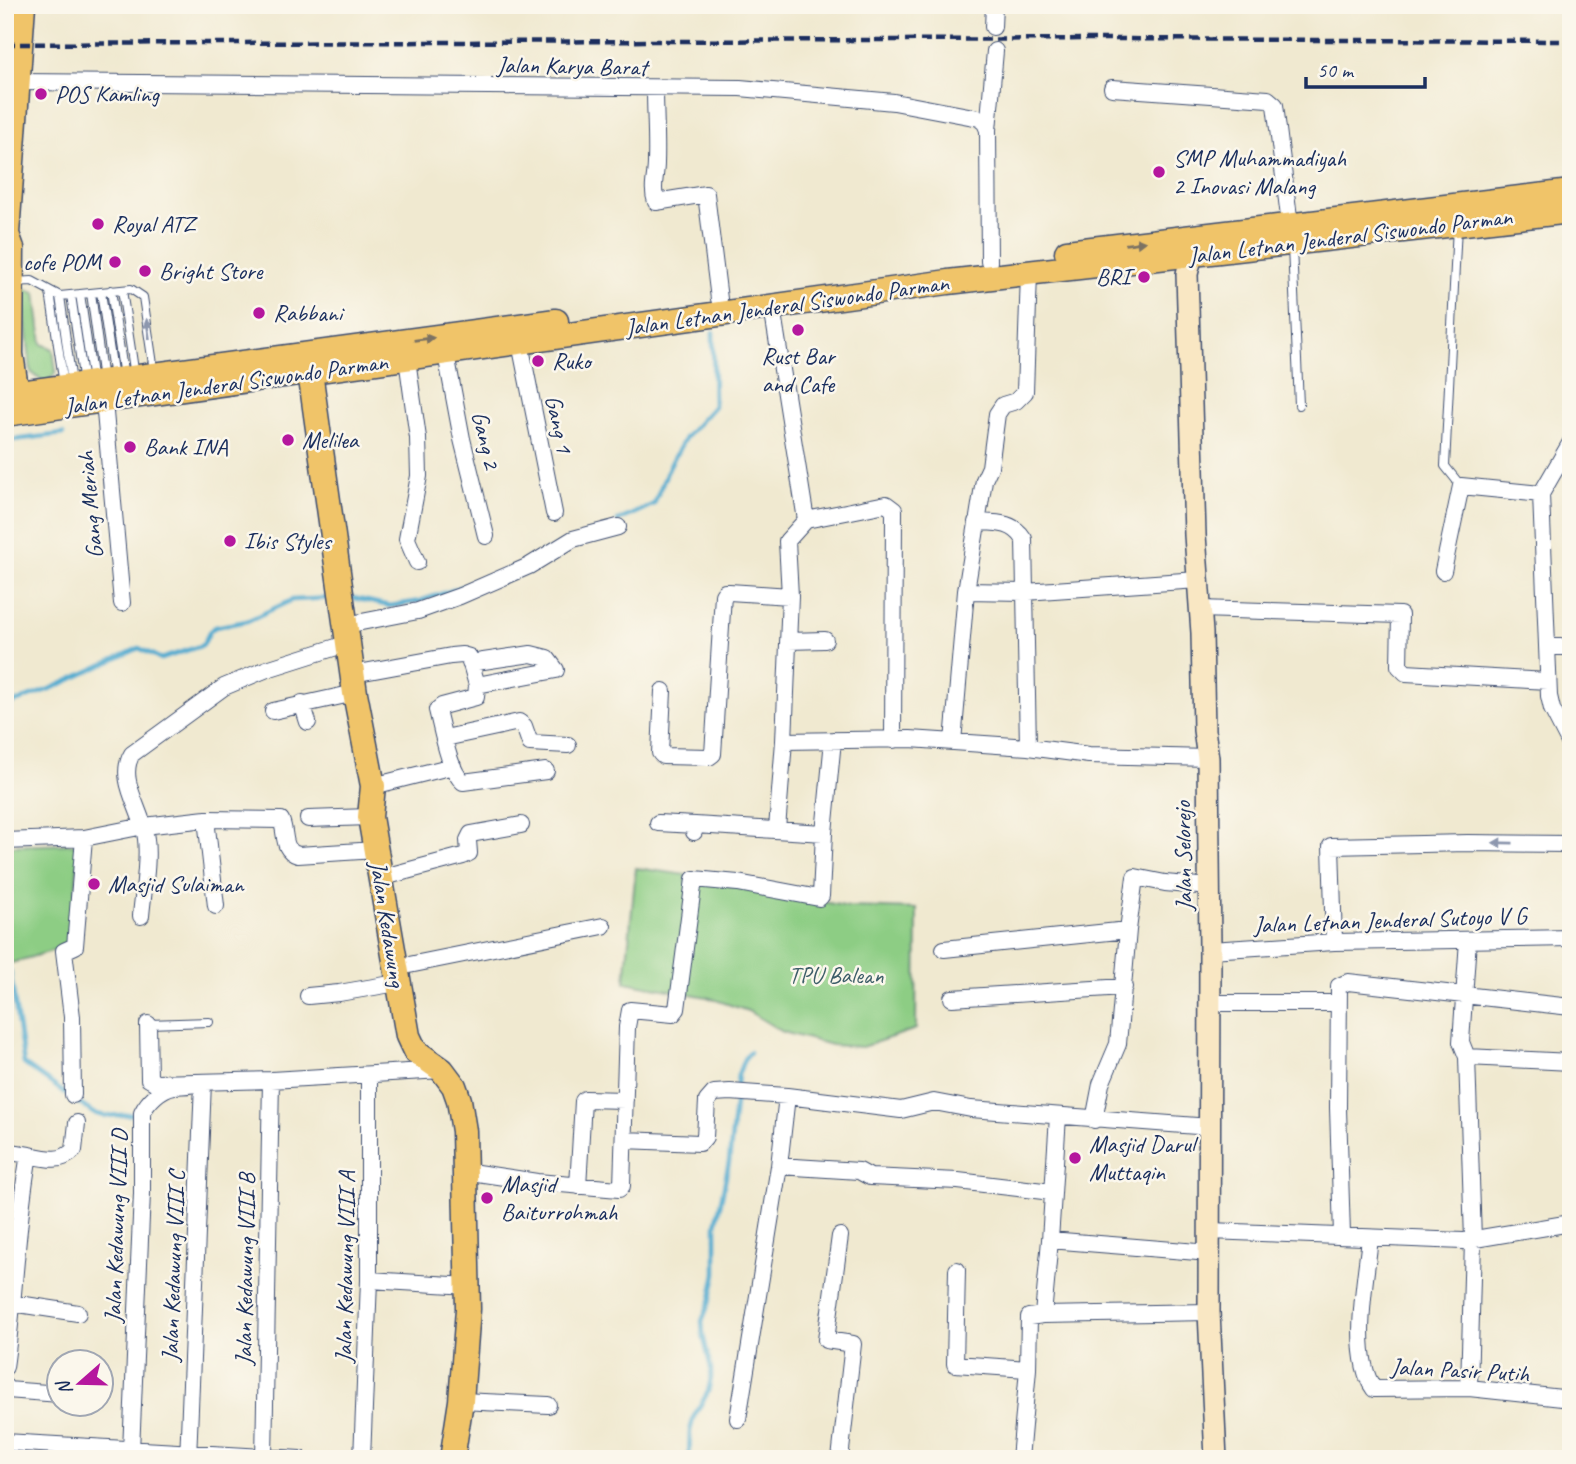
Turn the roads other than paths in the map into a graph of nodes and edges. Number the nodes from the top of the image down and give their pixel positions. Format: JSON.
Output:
{"nodes":[{"id":1,"x":23,"y":5,"type":"edge"},
{"id":2,"x":994,"y":5,"type":"edge"},
{"id":3,"x":993,"y":27,"type":"dead end"},
{"id":4,"x":995,"y":51,"type":"dead end"},
{"id":5,"x":16,"y":82,"type":"junction"},
{"id":6,"x":1112,"y":88,"type":"dead end"},
{"id":7,"x":654,"y":89,"type":"junction"},
{"id":8,"x":988,"y":130,"type":"junction"},
{"id":9,"x":1571,"y":192,"type":"edge"},
{"id":10,"x":1571,"y":211,"type":"edge"},
{"id":11,"x":1458,"y":224,"type":"junction"},
{"id":12,"x":1365,"y":225,"type":"junction"},
{"id":13,"x":1291,"y":233,"type":"junction"},
{"id":14,"x":6,"y":235,"type":"edge"},
{"id":15,"x":1192,"y":254,"type":"junction"},
{"id":16,"x":989,"y":262,"type":"junction"},
{"id":17,"x":1030,"y":273,"type":"junction"},
{"id":18,"x":11,"y":282,"type":"junction"},
{"id":19,"x":122,"y":289,"type":"junction"},
{"id":20,"x":111,"y":290,"type":"junction"},
{"id":21,"x":50,"y":292,"type":"junction"},
{"id":22,"x":101,"y":292,"type":"junction"},
{"id":23,"x":90,"y":293,"type":"junction"},
{"id":24,"x":76,"y":294,"type":"junction"},
{"id":25,"x":60,"y":296,"type":"junction"},
{"id":26,"x":719,"y":299,"type":"junction"},
{"id":27,"x":772,"y":307,"type":"junction"},
{"id":28,"x":520,"y":343,"type":"junction"},
{"id":29,"x":446,"y":354,"type":"junction"},
{"id":30,"x":407,"y":359,"type":"junction"},
{"id":31,"x":310,"y":372,"type":"junction"},
{"id":32,"x":105,"y":385,"type":"junction"},
{"id":33,"x":12,"y":404,"type":"edge"},
{"id":34,"x":1299,"y":405,"type":"dead end"},
{"id":35,"x":1571,"y":442,"type":"edge"},
{"id":36,"x":1461,"y":486,"type":"junction"},
{"id":37,"x":1541,"y":494,"type":"junction"},
{"id":38,"x":554,"y":513,"type":"dead end"},
{"id":39,"x":806,"y":520,"type":"junction"},
{"id":40,"x":976,"y":523,"type":"junction"},
{"id":41,"x":618,"y":527,"type":"dead end"},
{"id":42,"x":486,"y":536,"type":"dead end"},
{"id":43,"x":417,"y":562,"type":"dead end"},
{"id":44,"x":1443,"y":571,"type":"dead end"},
{"id":45,"x":1198,"y":580,"type":"junction"},
{"id":46,"x":966,"y":591,"type":"junction"},
{"id":47,"x":1025,"y":592,"type":"junction"},
{"id":48,"x":790,"y":596,"type":"junction"},
{"id":49,"x":122,"y":603,"type":"dead end"},
{"id":50,"x":1200,"y":609,"type":"junction"},
{"id":51,"x":345,"y":616,"type":"junction"},
{"id":52,"x":788,"y":640,"type":"junction"},
{"id":53,"x":825,"y":640,"type":"dead end"},
{"id":54,"x":1547,"y":647,"type":"junction"},
{"id":55,"x":1571,"y":647,"type":"edge"},
{"id":56,"x":470,"y":663,"type":"junction"},
{"id":57,"x":1548,"y":681,"type":"junction"},
{"id":58,"x":354,"y":683,"type":"junction"},
{"id":59,"x":477,"y":685,"type":"junction"},
{"id":60,"x":663,"y":691,"type":"dead end"},
{"id":61,"x":302,"y":703,"type":"junction"},
{"id":62,"x":273,"y":711,"type":"dead end"},
{"id":63,"x":308,"y":722,"type":"dead end"},
{"id":64,"x":445,"y":738,"type":"junction"},
{"id":65,"x":833,"y":740,"type":"junction"},
{"id":66,"x":893,"y":740,"type":"junction"},
{"id":67,"x":784,"y":741,"type":"junction"},
{"id":68,"x":953,"y":742,"type":"junction"},
{"id":69,"x":568,"y":745,"type":"dead end"},
{"id":70,"x":1571,"y":746,"type":"edge"},
{"id":71,"x":1028,"y":747,"type":"junction"},
{"id":72,"x":1208,"y":758,"type":"junction"},
{"id":73,"x":453,"y":766,"type":"junction"},
{"id":74,"x":546,"y":771,"type":"dead end"},
{"id":75,"x":373,"y":786,"type":"junction"},
{"id":76,"x":370,"y":817,"type":"junction"},
{"id":77,"x":308,"y":819,"type":"dead end"},
{"id":78,"x":206,"y":820,"type":"junction"},
{"id":79,"x":658,"y":822,"type":"dead end"},
{"id":80,"x":521,"y":825,"type":"dead end"},
{"id":81,"x":144,"y":826,"type":"junction"},
{"id":82,"x":777,"y":829,"type":"junction"},
{"id":83,"x":824,"y":833,"type":"junction"},
{"id":84,"x":84,"y":838,"type":"junction"},
{"id":85,"x":5,"y":841,"type":"edge"},
{"id":86,"x":1571,"y":844,"type":"edge"},
{"id":87,"x":376,"y":850,"type":"junction"},
{"id":88,"x":380,"y":878,"type":"junction"},
{"id":89,"x":1210,"y":887,"type":"junction"},
{"id":90,"x":216,"y":906,"type":"dead end"},
{"id":91,"x":141,"y":916,"type":"dead end"},
{"id":92,"x":603,"y":926,"type":"dead end"},
{"id":93,"x":1128,"y":930,"type":"junction"},
{"id":94,"x":1571,"y":938,"type":"edge"},
{"id":95,"x":1468,"y":940,"type":"junction"},
{"id":96,"x":1334,"y":942,"type":"junction"},
{"id":97,"x":944,"y":949,"type":"dead end"},
{"id":98,"x":1210,"y":950,"type":"junction"},
{"id":99,"x":396,"y":975,"type":"junction"},
{"id":100,"x":1124,"y":987,"type":"junction"},
{"id":101,"x":308,"y":996,"type":"dead end"},
{"id":102,"x":1465,"y":996,"type":"junction"},
{"id":103,"x":952,"y":998,"type":"dead end"},
{"id":104,"x":1210,"y":1003,"type":"junction"},
{"id":105,"x":1338,"y":1003,"type":"junction"},
{"id":106,"x":1571,"y":1007,"type":"edge"},
{"id":107,"x":209,"y":1022,"type":"dead end"},
{"id":108,"x":148,"y":1024,"type":"joint"},
{"id":109,"x":1467,"y":1057,"type":"junction"},
{"id":110,"x":1571,"y":1062,"type":"edge"},
{"id":111,"x":442,"y":1070,"type":"junction"},
{"id":112,"x":369,"y":1076,"type":"junction"},
{"id":113,"x":271,"y":1080,"type":"junction"},
{"id":114,"x":201,"y":1082,"type":"junction"},
{"id":115,"x":73,"y":1095,"type":"dead end"},
{"id":116,"x":787,"y":1096,"type":"junction"},
{"id":117,"x":625,"y":1100,"type":"junction"},
{"id":118,"x":1058,"y":1116,"type":"junction"},
{"id":119,"x":1094,"y":1120,"type":"junction"},
{"id":120,"x":77,"y":1123,"type":"dead end"},
{"id":121,"x":1210,"y":1127,"type":"junction"},
{"id":122,"x":624,"y":1140,"type":"junction"},
{"id":123,"x":5,"y":1151,"type":"edge"},
{"id":124,"x":29,"y":1155,"type":"junction"},
{"id":125,"x":779,"y":1166,"type":"junction"},
{"id":126,"x":464,"y":1171,"type":"junction"},
{"id":127,"x":578,"y":1186,"type":"junction"},
{"id":128,"x":1052,"y":1192,"type":"junction"},
{"id":129,"x":1571,"y":1223,"type":"edge"},
{"id":130,"x":1210,"y":1231,"type":"junction"},
{"id":131,"x":1342,"y":1235,"type":"junction"},
{"id":132,"x":840,"y":1236,"type":"dead end"},
{"id":133,"x":1370,"y":1238,"type":"junction"},
{"id":134,"x":1050,"y":1240,"type":"junction"},
{"id":135,"x":1473,"y":1240,"type":"junction"},
{"id":136,"x":1210,"y":1254,"type":"junction"},
{"id":137,"x":957,"y":1270,"type":"dead end"},
{"id":138,"x":369,"y":1280,"type":"junction"},
{"id":139,"x":468,"y":1286,"type":"junction"},
{"id":140,"x":10,"y":1302,"type":"edge"},
{"id":141,"x":1209,"y":1312,"type":"junction"},
{"id":142,"x":78,"y":1313,"type":"dead end"},
{"id":143,"x":1043,"y":1315,"type":"junction"},
{"id":144,"x":5,"y":1367,"type":"edge"},
{"id":145,"x":1028,"y":1369,"type":"junction"},
{"id":146,"x":5,"y":1386,"type":"edge"},
{"id":147,"x":1469,"y":1388,"type":"junction"},
{"id":148,"x":46,"y":1393,"type":"edge"},
{"id":149,"x":1571,"y":1399,"type":"edge"},
{"id":150,"x":461,"y":1401,"type":"junction"},
{"id":151,"x":548,"y":1405,"type":"dead end"},
{"id":152,"x":738,"y":1419,"type":"dead end"},
{"id":153,"x":5,"y":1442,"type":"edge"},
{"id":154,"x":131,"y":1451,"type":"junction"},
{"id":155,"x":188,"y":1456,"type":"edge"},
{"id":156,"x":264,"y":1458,"type":"edge"},
{"id":157,"x":276,"y":1458,"type":"edge"},
{"id":158,"x":300,"y":1459,"type":"edge"},
{"id":159,"x":362,"y":1459,"type":"edge"},
{"id":160,"x":452,"y":1459,"type":"edge"},
{"id":161,"x":840,"y":1459,"type":"edge"},
{"id":162,"x":1020,"y":1459,"type":"edge"},
{"id":163,"x":1216,"y":1459,"type":"edge"}],
"edges":[{"from":1,"to":5,"type":"main road"},
{"from":2,"to":3,"type":"street"},
{"from":4,"to":8,"type":"street"},
{"from":5,"to":7,"type":"street","name":"Jalan Karya Barat"},
{"from":5,"to":14,"type":"main road"},
{"from":6,"to":13,"type":"street"},
{"from":7,"to":8,"type":"street","name":"Jalan Karya Barat"},
{"from":7,"to":26,"type":"street"},
{"from":8,"to":16,"type":"street"},
{"from":9,"to":12,"type":"main road","name":"Jalan Letnan Jenderal Siswondo Parman"},
{"from":10,"to":11,"type":"main road","name":"Jalan Letnan Jenderal Siswondo Parman"},
{"from":11,"to":12,"type":"main road","name":"Jalan Letnan Jenderal Siswondo Parman"},
{"from":11,"to":36,"type":"lane"},
{"from":12,"to":13,"type":"main road","name":"Jalan Letnan Jenderal Siswondo Parman"},
{"from":13,"to":15,"type":"main road","name":"Jalan Letnan Jenderal Siswondo Parman"},
{"from":16,"to":13,"type":"main road","name":"Jalan Letnan Jenderal Siswondo Parman","one_way":true},
{"from":13,"to":34,"type":"lane"},
{"from":14,"to":18,"type":"main road"},
{"from":15,"to":17,"type":"main road","name":"Jalan Letnan Jenderal Siswondo Parman"},
{"from":15,"to":45,"type":"street","name":"Jalan Selorejo"},
{"from":16,"to":26,"type":"main road","name":"Jalan Letnan Jenderal Siswondo Parman"},
{"from":17,"to":27,"type":"main road","name":"Jalan Letnan Jenderal Siswondo Parman"},
{"from":17,"to":40,"type":"street"},
{"from":18,"to":21,"type":"lane"},
{"from":18,"to":33,"type":"main road"},
{"from":19,"to":20,"type":"lane"},
{"from":19,"to":32,"type":"lane"},
{"from":32,"to":19,"type":"lane","one_way":true},
{"from":20,"to":22,"type":"lane"},
{"from":20,"to":32,"type":"lane"},
{"from":21,"to":25,"type":"lane"},
{"from":21,"to":32,"type":"lane"},
{"from":22,"to":23,"type":"lane"},
{"from":22,"to":32,"type":"lane"},
{"from":23,"to":24,"type":"lane"},
{"from":23,"to":32,"type":"lane"},
{"from":24,"to":25,"type":"lane"},
{"from":24,"to":32,"type":"lane"},
{"from":25,"to":32,"type":"lane"},
{"from":32,"to":26,"type":"main road","name":"Jalan Letnan Jenderal Siswondo Parman","one_way":true},
{"from":27,"to":28,"type":"main road","name":"Jalan Letnan Jenderal Siswondo Parman"},
{"from":27,"to":39,"type":"street"},
{"from":28,"to":29,"type":"main road","name":"Jalan Letnan Jenderal Siswondo Parman"},
{"from":28,"to":38,"type":"street","name":"Gang 1"},
{"from":29,"to":30,"type":"main road","name":"Jalan Letnan Jenderal Siswondo Parman"},
{"from":29,"to":42,"type":"street","name":"Gang 2"},
{"from":30,"to":31,"type":"main road","name":"Jalan Letnan Jenderal Siswondo Parman"},
{"from":30,"to":43,"type":"street"},
{"from":31,"to":32,"type":"main road","name":"Jalan Letnan Jenderal Siswondo Parman"},
{"from":31,"to":51,"type":"main road","name":"Jalan Kedawung"},
{"from":32,"to":33,"type":"main road","name":"Jalan Letnan Jenderal Siswondo Parman"},
{"from":32,"to":33,"type":"main road","name":"Jalan Letnan Jenderal Siswondo Parman"},
{"from":32,"to":49,"type":"street","name":"Gang Meriah"},
{"from":35,"to":37,"type":"street"},
{"from":36,"to":37,"type":"street"},
{"from":36,"to":44,"type":"street"},
{"from":37,"to":54,"type":"street"},
{"from":39,"to":48,"type":"street"},
{"from":39,"to":66,"type":"street"},
{"from":40,"to":46,"type":"street"},
{"from":40,"to":47,"type":"street"},
{"from":41,"to":51,"type":"street"},
{"from":45,"to":47,"type":"street"},
{"from":45,"to":50,"type":"street","name":"Jalan Selorejo"},
{"from":46,"to":47,"type":"street"},
{"from":46,"to":68,"type":"street"},
{"from":47,"to":71,"type":"street"},
{"from":48,"to":52,"type":"street"},
{"from":48,"to":60,"type":"street"},
{"from":50,"to":57,"type":"street"},
{"from":50,"to":72,"type":"street","name":"Jalan Selorejo"},
{"from":51,"to":58,"type":"main road","name":"Jalan Kedawung"},
{"from":51,"to":81,"type":"street"},
{"from":52,"to":53,"type":"street"},
{"from":52,"to":67,"type":"street"},
{"from":54,"to":55,"type":"street"},
{"from":54,"to":57,"type":"street"},
{"from":56,"to":58,"type":"street"},
{"from":56,"to":59,"type":"street"},
{"from":56,"to":59,"type":"street"},
{"from":57,"to":70,"type":"street"},
{"from":58,"to":61,"type":"street"},
{"from":58,"to":75,"type":"main road","name":"Jalan Kedawung"},
{"from":59,"to":64,"type":"street"},
{"from":61,"to":62,"type":"street"},
{"from":61,"to":63,"type":"street"},
{"from":64,"to":69,"type":"street"},
{"from":64,"to":73,"type":"street"},
{"from":65,"to":66,"type":"street"},
{"from":65,"to":67,"type":"street"},
{"from":65,"to":83,"type":"street"},
{"from":66,"to":68,"type":"street"},
{"from":67,"to":82,"type":"street"},
{"from":68,"to":71,"type":"street"},
{"from":71,"to":72,"type":"street"},
{"from":72,"to":89,"type":"street","name":"Jalan Selorejo"},
{"from":73,"to":74,"type":"street"},
{"from":73,"to":75,"type":"street"},
{"from":75,"to":76,"type":"main road","name":"Jalan Kedawung"},
{"from":76,"to":77,"type":"street"},
{"from":76,"to":87,"type":"main road","name":"Jalan Kedawung"},
{"from":78,"to":81,"type":"street"},
{"from":78,"to":87,"type":"street"},
{"from":78,"to":90,"type":"street"},
{"from":79,"to":82,"type":"street"},
{"from":80,"to":88,"type":"street"},
{"from":81,"to":84,"type":"street"},
{"from":81,"to":91,"type":"street"},
{"from":82,"to":83,"type":"street"},
{"from":83,"to":117,"type":"street"},
{"from":84,"to":85,"type":"street"},
{"from":84,"to":115,"type":"street"},
{"from":86,"to":96,"type":"street","one_way":true},
{"from":87,"to":88,"type":"main road","name":"Jalan Kedawung"},
{"from":88,"to":99,"type":"main road","name":"Jalan Kedawung"},
{"from":89,"to":93,"type":"street"},
{"from":89,"to":98,"type":"street","name":"Jalan Selorejo"},
{"from":92,"to":99,"type":"street"},
{"from":93,"to":97,"type":"street"},
{"from":93,"to":100,"type":"street"},
{"from":94,"to":95,"type":"street","name":"Jalan Letnan Jenderal Sutoyo V G"},
{"from":95,"to":96,"type":"street","name":"Jalan Letnan Jenderal Sutoyo V G"},
{"from":95,"to":102,"type":"street"},
{"from":96,"to":98,"type":"street","name":"Jalan Letnan Jenderal Sutoyo V G"},
{"from":98,"to":104,"type":"street","name":"Jalan Selorejo"},
{"from":99,"to":101,"type":"street"},
{"from":99,"to":111,"type":"main road","name":"Jalan Kedawung"},
{"from":100,"to":103,"type":"street"},
{"from":100,"to":119,"type":"street"},
{"from":102,"to":105,"type":"street"},
{"from":102,"to":106,"type":"street"},
{"from":102,"to":109,"type":"street"},
{"from":104,"to":105,"type":"street"},
{"from":104,"to":121,"type":"street","name":"Jalan Selorejo"},
{"from":105,"to":131,"type":"street"},
{"from":107,"to":108,"type":"lane"},
{"from":108,"to":114,"type":"street"},
{"from":109,"to":110,"type":"street"},
{"from":109,"to":135,"type":"street"},
{"from":111,"to":112,"type":"street"},
{"from":111,"to":126,"type":"main road","name":"Jalan Kedawung"},
{"from":112,"to":113,"type":"street"},
{"from":112,"to":138,"type":"street","name":"Jalan Kedawung VIII A"},
{"from":113,"to":114,"type":"street"},
{"from":113,"to":156,"type":"street","name":"Jalan Kedawung VIII B"},
{"from":114,"to":154,"type":"street","name":"Jalan Kedawung VIII D"},
{"from":114,"to":155,"type":"street","name":"Jalan Kedawung VIII C"},
{"from":116,"to":118,"type":"street"},
{"from":116,"to":122,"type":"street"},
{"from":116,"to":125,"type":"street"},
{"from":117,"to":122,"type":"street"},
{"from":117,"to":127,"type":"street"},
{"from":118,"to":119,"type":"street"},
{"from":118,"to":128,"type":"street"},
{"from":119,"to":121,"type":"street"},
{"from":120,"to":124,"type":"street"},
{"from":121,"to":130,"type":"street","name":"Jalan Selorejo"},
{"from":122,"to":127,"type":"street"},
{"from":123,"to":124,"type":"street"},
{"from":124,"to":140,"type":"street"},
{"from":125,"to":128,"type":"street"},
{"from":125,"to":152,"type":"street"},
{"from":126,"to":127,"type":"street"},
{"from":126,"to":139,"type":"main road","name":"Jalan Kedawung"},
{"from":128,"to":134,"type":"street"},
{"from":129,"to":135,"type":"street"},
{"from":130,"to":131,"type":"street"},
{"from":130,"to":136,"type":"street","name":"Jalan Selorejo"},
{"from":131,"to":133,"type":"street"},
{"from":132,"to":161,"type":"street"},
{"from":133,"to":135,"type":"street"},
{"from":133,"to":147,"type":"street","name":"Jalan Pasir Putih"},
{"from":134,"to":136,"type":"street"},
{"from":134,"to":143,"type":"street"},
{"from":135,"to":147,"type":"street"},
{"from":136,"to":141,"type":"street","name":"Jalan Selorejo"},
{"from":137,"to":145,"type":"street"},
{"from":138,"to":139,"type":"street"},
{"from":138,"to":159,"type":"street","name":"Jalan Kedawung VIII A"},
{"from":139,"to":150,"type":"main road","name":"Jalan Kedawung"},
{"from":140,"to":142,"type":"street"},
{"from":140,"to":144,"type":"street"},
{"from":141,"to":143,"type":"street"},
{"from":141,"to":163,"type":"street","name":"Jalan Selorejo"},
{"from":143,"to":145,"type":"street"},
{"from":145,"to":162,"type":"street"},
{"from":146,"to":148,"type":"street"},
{"from":147,"to":149,"type":"street","name":"Jalan Pasir Putih"},
{"from":150,"to":151,"type":"street"},
{"from":150,"to":160,"type":"main road","name":"Jalan Kedawung"},
{"from":153,"to":154,"type":"street"},
{"from":154,"to":155,"type":"street"},
{"from":155,"to":156,"type":"street"},
{"from":156,"to":157,"type":"street"},
{"from":157,"to":158,"type":"street"}]}
